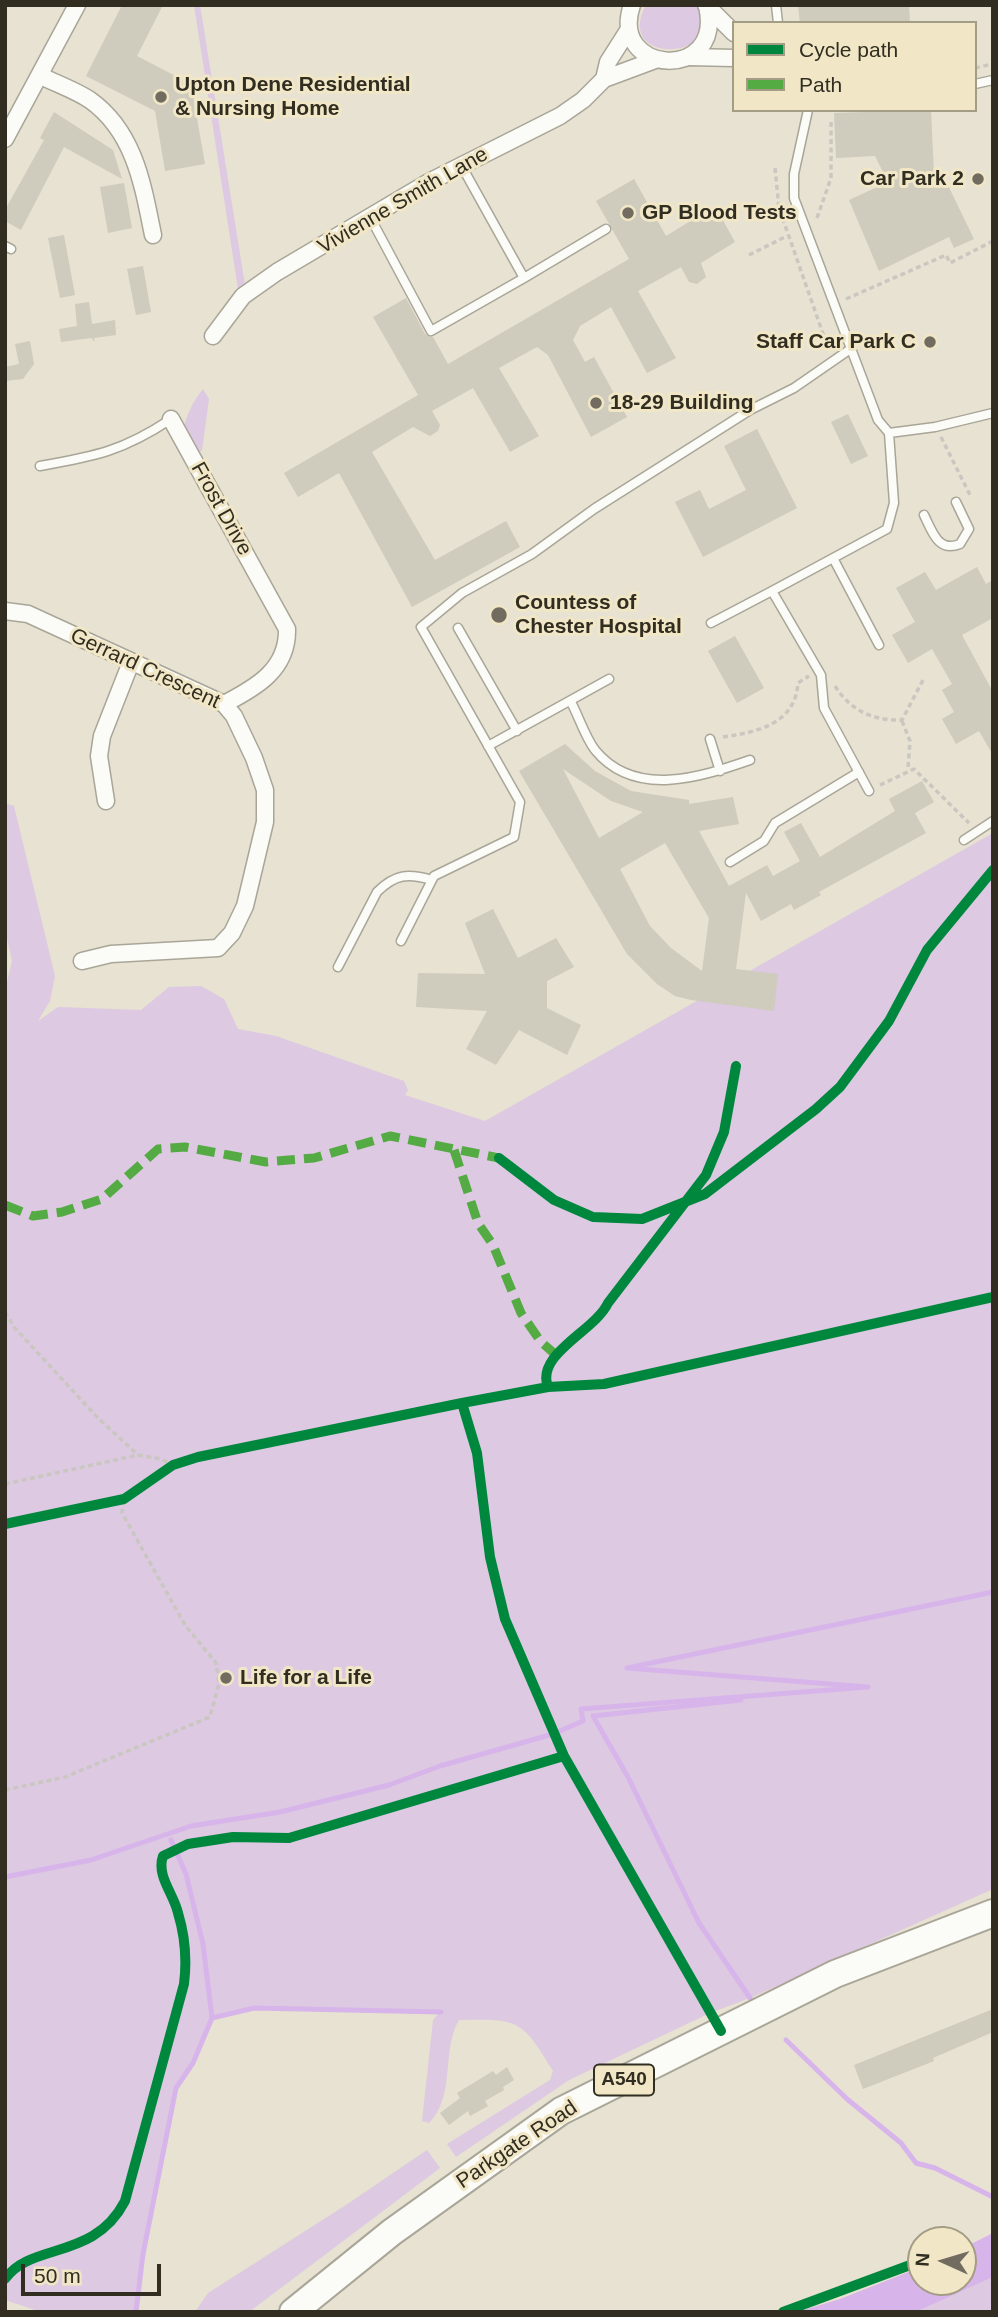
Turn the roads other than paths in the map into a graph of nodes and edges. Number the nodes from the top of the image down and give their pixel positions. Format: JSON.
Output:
{"nodes":[{"id":1,"x":77,"y":5,"type":"edge"},
{"id":2,"x":632,"y":5,"type":"edge"},
{"id":3,"x":706,"y":6,"type":"edge"},
{"id":4,"x":629,"y":29,"type":"junction"},
{"id":5,"x":732,"y":31,"type":"edge"},
{"id":6,"x":689,"y":57,"type":"junction"},
{"id":7,"x":732,"y":58,"type":"edge"},
{"id":8,"x":655,"y":60,"type":"junction"},
{"id":9,"x":41,"y":76,"type":"junction"},
{"id":10,"x":604,"y":79,"type":"junction"},
{"id":11,"x":808,"y":112,"type":"edge"},
{"id":12,"x":5,"y":139,"type":"edge"},
{"id":13,"x":461,"y":165,"type":"junction"},
{"id":14,"x":371,"y":219,"type":"junction"},
{"id":15,"x":606,"y":229,"type":"dead end"},
{"id":16,"x":153,"y":235,"type":"dead end"},
{"id":17,"x":524,"y":278,"type":"junction"},
{"id":18,"x":213,"y":336,"type":"dead end"},
{"id":19,"x":849,"y":350,"type":"junction"},
{"id":20,"x":993,"y":413,"type":"edge"},
{"id":21,"x":171,"y":419,"type":"joint"},
{"id":22,"x":889,"y":433,"type":"junction"},
{"id":23,"x":40,"y":466,"type":"dead end"},
{"id":24,"x":956,"y":502,"type":"dead end"},
{"id":25,"x":924,"y":515,"type":"dead end"},
{"id":26,"x":833,"y":558,"type":"junction"},
{"id":27,"x":772,"y":591,"type":"junction"},
{"id":28,"x":5,"y":611,"type":"edge"},
{"id":29,"x":710,"y":623,"type":"dead end"},
{"id":30,"x":458,"y":628,"type":"dead end"},
{"id":31,"x":879,"y":645,"type":"dead end"},
{"id":32,"x":131,"y":662,"type":"junction"},
{"id":33,"x":609,"y":679,"type":"dead end"},
{"id":34,"x":572,"y":702,"type":"junction"},
{"id":35,"x":224,"y":704,"type":"junction"},
{"id":36,"x":517,"y":731,"type":"junction"},
{"id":37,"x":710,"y":739,"type":"dead end"},
{"id":38,"x":488,"y":746,"type":"junction"},
{"id":39,"x":750,"y":760,"type":"dead end"},
{"id":40,"x":720,"y":771,"type":"junction"},
{"id":41,"x":859,"y":772,"type":"junction"},
{"id":42,"x":869,"y":791,"type":"road end"},
{"id":43,"x":106,"y":801,"type":"dead end"},
{"id":44,"x":993,"y":821,"type":"edge"},
{"id":45,"x":964,"y":840,"type":"dead end"},
{"id":46,"x":730,"y":862,"type":"dead end"},
{"id":47,"x":432,"y":880,"type":"junction"},
{"id":48,"x":401,"y":941,"type":"dead end"},
{"id":49,"x":82,"y":961,"type":"dead end"},
{"id":50,"x":338,"y":967,"type":"dead end"},
{"id":51,"x":993,"y":1913,"type":"edge"},
{"id":52,"x":293,"y":2312,"type":"edge"}],
"edges":[{"from":1,"to":9,"type":"street"},
{"from":2,"to":4,"type":"street"},
{"from":3,"to":5,"type":"street"},
{"from":3,"to":6,"type":"street"},
{"from":4,"to":8,"type":"street"},
{"from":4,"to":10,"type":"street","name":"Vivienne Smith Lane"},
{"from":6,"to":7,"type":"street","name":"Vivienne Smith Lane"},
{"from":6,"to":8,"type":"street","name":"Vivienne Smith Lane"},
{"from":8,"to":10,"type":"street","name":"Vivienne Smith Lane"},
{"from":9,"to":12,"type":"street"},
{"from":9,"to":16,"type":"street"},
{"from":10,"to":13,"type":"street","name":"Vivienne Smith Lane"},
{"from":11,"to":19,"type":"lane"},
{"from":13,"to":14,"type":"street","name":"Vivienne Smith Lane"},
{"from":13,"to":17,"type":"lane"},
{"from":14,"to":17,"type":"lane"},
{"from":14,"to":18,"type":"street","name":"Vivienne Smith Lane"},
{"from":15,"to":17,"type":"lane"},
{"from":19,"to":22,"type":"lane"},
{"from":19,"to":38,"type":"lane"},
{"from":20,"to":22,"type":"lane"},
{"from":21,"to":23,"type":"lane","name":"Frost Drive"},
{"from":21,"to":35,"type":"street","name":"Frost Drive"},
{"from":22,"to":26,"type":"lane"},
{"from":24,"to":25,"type":"lane"},
{"from":26,"to":27,"type":"lane"},
{"from":26,"to":31,"type":"lane"},
{"from":27,"to":29,"type":"lane"},
{"from":27,"to":41,"type":"lane"},
{"from":28,"to":32,"type":"street","name":"Gerrard Crescent"},
{"from":30,"to":36,"type":"lane"},
{"from":32,"to":35,"type":"street","name":"Gerrard Crescent"},
{"from":32,"to":43,"type":"street"},
{"from":33,"to":34,"type":"lane"},
{"from":34,"to":36,"type":"lane"},
{"from":34,"to":40,"type":"lane"},
{"from":35,"to":49,"type":"street","name":"Gerrard Crescent"},
{"from":36,"to":38,"type":"lane"},
{"from":37,"to":40,"type":"lane"},
{"from":38,"to":47,"type":"lane"},
{"from":39,"to":40,"type":"lane"},
{"from":41,"to":42,"type":"lane"},
{"from":41,"to":46,"type":"lane"},
{"from":44,"to":45,"type":"lane"},
{"from":47,"to":48,"type":"lane"},
{"from":47,"to":50,"type":"lane"},
{"from":51,"to":52,"type":"main road","name":"Parkgate Road","number":"A540"}]}
